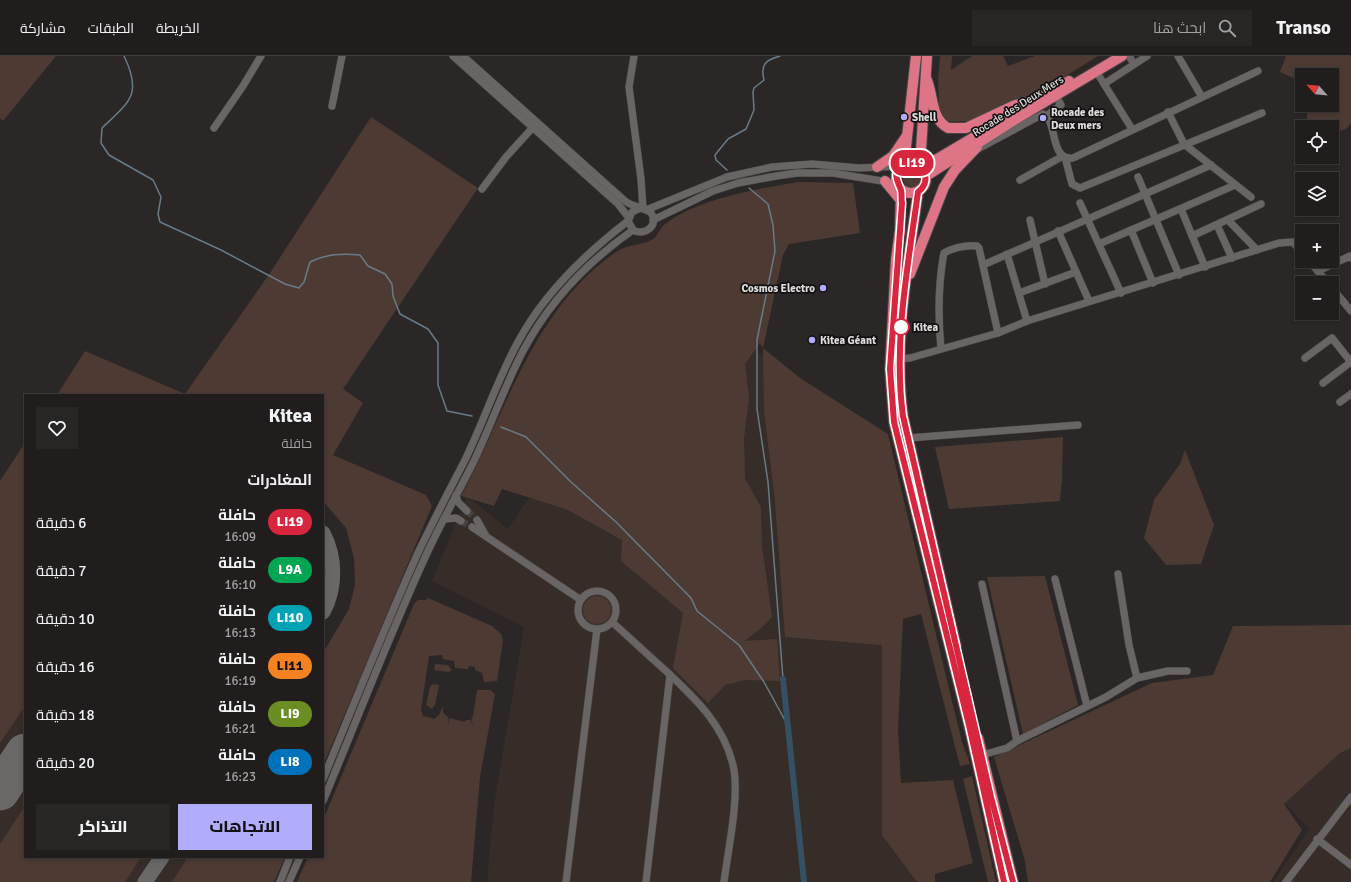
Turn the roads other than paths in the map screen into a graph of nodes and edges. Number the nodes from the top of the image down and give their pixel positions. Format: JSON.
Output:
{"nodes":[{"id":1,"x":261,"y":56,"type":"edge"},
{"id":2,"x":342,"y":56,"type":"edge"},
{"id":3,"x":453,"y":56,"type":"edge"},
{"id":4,"x":463,"y":56,"type":"edge"},
{"id":5,"x":634,"y":56,"type":"edge"},
{"id":6,"x":916,"y":56,"type":"edge"},
{"id":7,"x":927,"y":56,"type":"edge"},
{"id":8,"x":1110,"y":56,"type":"edge"},
{"id":9,"x":1122,"y":56,"type":"edge"},
{"id":10,"x":1130,"y":56,"type":"edge"},
{"id":11,"x":1147,"y":56,"type":"edge"},
{"id":12,"x":1178,"y":56,"type":"edge"},
{"id":13,"x":1134,"y":64,"type":"junction"},
{"id":14,"x":1096,"y":71,"type":"junction"},
{"id":15,"x":1258,"y":71,"type":"dead end"},
{"id":16,"x":926,"y":78,"type":"junction"},
{"id":17,"x":1104,"y":84,"type":"junction"},
{"id":18,"x":1056,"y":96,"type":"junction"},
{"id":19,"x":1202,"y":97,"type":"junction"},
{"id":20,"x":1036,"y":100,"type":"junction"},
{"id":21,"x":332,"y":106,"type":"dead end"},
{"id":22,"x":1168,"y":112,"type":"junction"},
{"id":23,"x":1262,"y":113,"type":"dead end"},
{"id":24,"x":1046,"y":116,"type":"junction"},
{"id":25,"x":535,"y":125,"type":"junction"},
{"id":26,"x":214,"y":128,"type":"dead end"},
{"id":27,"x":1132,"y":129,"type":"junction"},
{"id":28,"x":907,"y":135,"type":"junction"},
{"id":29,"x":1184,"y":144,"type":"junction"},
{"id":30,"x":978,"y":146,"type":"junction"},
{"id":31,"x":1064,"y":157,"type":"junction"},
{"id":32,"x":903,"y":166,"type":"junction"},
{"id":33,"x":1211,"y":166,"type":"junction"},
{"id":34,"x":877,"y":167,"type":"junction"},
{"id":35,"x":923,"y":170,"type":"junction"},
{"id":36,"x":1138,"y":177,"type":"dead end"},
{"id":37,"x":1020,"y":180,"type":"dead end"},
{"id":38,"x":885,"y":181,"type":"junction"},
{"id":39,"x":1235,"y":184,"type":"junction"},
{"id":40,"x":900,"y":188,"type":"junction"},
{"id":41,"x":482,"y":189,"type":"dead end"},
{"id":42,"x":918,"y":192,"type":"junction"},
{"id":43,"x":1144,"y":194,"type":"junction"},
{"id":44,"x":1251,"y":197,"type":"dead end"},
{"id":45,"x":902,"y":203,"type":"junction"},
{"id":46,"x":1080,"y":203,"type":"dead end"},
{"id":47,"x":1260,"y":204,"type":"dead end"},
{"id":48,"x":643,"y":209,"type":"junction"},
{"id":49,"x":1181,"y":209,"type":"junction"},
{"id":50,"x":1087,"y":218,"type":"junction"},
{"id":51,"x":629,"y":219,"type":"junction"},
{"id":52,"x":653,"y":220,"type":"junction"},
{"id":53,"x":1030,"y":220,"type":"dead end"},
{"id":54,"x":1156,"y":220,"type":"junction"},
{"id":55,"x":1228,"y":220,"type":"junction"},
{"id":56,"x":1217,"y":225,"type":"junction"},
{"id":57,"x":633,"y":230,"type":"junction"},
{"id":58,"x":1131,"y":230,"type":"junction"},
{"id":59,"x":1058,"y":231,"type":"junction"},
{"id":60,"x":1192,"y":236,"type":"junction"},
{"id":61,"x":1035,"y":242,"type":"junction"},
{"id":62,"x":1099,"y":244,"type":"junction"},
{"id":63,"x":1295,"y":244,"type":"edge"},
{"id":64,"x":1257,"y":250,"type":"junction"},
{"id":65,"x":1008,"y":254,"type":"junction"},
{"id":66,"x":1232,"y":258,"type":"junction"},
{"id":67,"x":1351,"y":258,"type":"edge"},
{"id":68,"x":983,"y":265,"type":"junction"},
{"id":69,"x":1205,"y":266,"type":"junction"},
{"id":70,"x":1315,"y":268,"type":"edge"},
{"id":71,"x":1318,"y":271,"type":"junction"},
{"id":72,"x":1076,"y":272,"type":"junction"},
{"id":73,"x":1179,"y":274,"type":"junction"},
{"id":74,"x":1322,"y":276,"type":"edge"},
{"id":75,"x":1153,"y":283,"type":"junction"},
{"id":76,"x":1045,"y":284,"type":"junction"},
{"id":77,"x":905,"y":286,"type":"junction"},
{"id":78,"x":1121,"y":292,"type":"junction"},
{"id":79,"x":1019,"y":293,"type":"junction"},
{"id":80,"x":1339,"y":296,"type":"edge"},
{"id":81,"x":1089,"y":301,"type":"junction"},
{"id":82,"x":1351,"y":311,"type":"edge"},
{"id":83,"x":1027,"y":321,"type":"junction"},
{"id":84,"x":998,"y":333,"type":"junction"},
{"id":85,"x":941,"y":349,"type":"junction"},
{"id":86,"x":1305,"y":358,"type":"dead end"},
{"id":87,"x":899,"y":359,"type":"junction"},
{"id":88,"x":1351,"y":362,"type":"edge"},
{"id":89,"x":1323,"y":383,"type":"dead end"},
{"id":90,"x":1351,"y":394,"type":"edge"},
{"id":91,"x":1340,"y":402,"type":"dead end"},
{"id":92,"x":1078,"y":425,"type":"dead end"},
{"id":93,"x":908,"y":438,"type":"junction"},
{"id":94,"x":456,"y":495,"type":"junction"},
{"id":95,"x":452,"y":504,"type":"junction"},
{"id":96,"x":468,"y":511,"type":"tunnel mouth"},
{"id":97,"x":444,"y":519,"type":"junction"},
{"id":98,"x":477,"y":520,"type":"tunnel mouth"},
{"id":99,"x":472,"y":528,"type":"tunnel mouth"},
{"id":100,"x":486,"y":536,"type":"junction"},
{"id":101,"x":1118,"y":574,"type":"dead end"},
{"id":102,"x":407,"y":579,"type":"junction"},
{"id":103,"x":1055,"y":580,"type":"dead end"},
{"id":104,"x":415,"y":582,"type":"junction"},
{"id":105,"x":982,"y":584,"type":"dead end"},
{"id":106,"x":403,"y":588,"type":"junction"},
{"id":107,"x":411,"y":591,"type":"junction"},
{"id":108,"x":582,"y":600,"type":"junction"},
{"id":109,"x":612,"y":622,"type":"junction"},
{"id":110,"x":597,"y":629,"type":"junction"},
{"id":111,"x":1186,"y":671,"type":"dead end"},
{"id":112,"x":670,"y":675,"type":"junction"},
{"id":113,"x":1137,"y":678,"type":"junction"},
{"id":114,"x":1087,"y":706,"type":"junction"},
{"id":115,"x":1017,"y":741,"type":"junction"},
{"id":116,"x":982,"y":754,"type":"junction"},
{"id":117,"x":324,"y":777,"type":"edge"},
{"id":118,"x":1351,"y":797,"type":"edge"},
{"id":119,"x":324,"y":799,"type":"edge"},
{"id":120,"x":1317,"y":839,"type":"junction"},
{"id":121,"x":290,"y":858,"type":"edge"},
{"id":122,"x":300,"y":858,"type":"edge"},
{"id":123,"x":1351,"y":865,"type":"edge"},
{"id":124,"x":280,"y":882,"type":"edge"},
{"id":125,"x":289,"y":882,"type":"edge"},
{"id":126,"x":566,"y":882,"type":"edge"},
{"id":127,"x":646,"y":882,"type":"edge"},
{"id":128,"x":724,"y":882,"type":"edge"},
{"id":129,"x":1004,"y":882,"type":"edge"},
{"id":130,"x":1013,"y":882,"type":"edge"},
{"id":131,"x":1286,"y":882,"type":"edge"}],
"edges":[{"from":1,"to":26,"type":"street"},
{"from":2,"to":21,"type":"street"},
{"from":3,"to":25,"type":"street"},
{"from":4,"to":25,"type":"street"},
{"from":5,"to":48,"type":"street"},
{"from":6,"to":28,"type":"highway"},
{"from":7,"to":16,"type":"highway"},
{"from":8,"to":20,"type":"highway","name":"Rocade des Deux Mers"},
{"from":9,"to":14,"type":"highway","name":"Rocade des Deux Mers"},
{"from":10,"to":13,"type":"street"},
{"from":11,"to":13,"type":"street"},
{"from":12,"to":19,"type":"street"},
{"from":13,"to":17,"type":"street"},
{"from":14,"to":17,"type":"street"},
{"from":14,"to":18,"type":"highway","name":"Rocade des Deux Mers"},
{"from":15,"to":19,"type":"street"},
{"from":16,"to":20,"type":"highway"},
{"from":16,"to":35,"type":"highway"},
{"from":17,"to":27,"type":"street"},
{"from":18,"to":24,"type":"street"},
{"from":18,"to":30,"type":"highway","name":"Rocade des Deux Mers"},
{"from":19,"to":22,"type":"street"},
{"from":20,"to":35,"type":"highway","name":"Rocade des Deux Mers"},
{"from":22,"to":27,"type":"street"},
{"from":22,"to":29,"type":"street"},
{"from":23,"to":29,"type":"street"},
{"from":24,"to":30,"type":"street"},
{"from":24,"to":31,"type":"street"},
{"from":25,"to":41,"type":"street"},
{"from":25,"to":48,"type":"street"},
{"from":25,"to":51,"type":"street"},
{"from":27,"to":31,"type":"street"},
{"from":28,"to":32,"type":"highway"},
{"from":28,"to":34,"type":"highway"},
{"from":29,"to":31,"type":"street"},
{"from":29,"to":33,"type":"street"},
{"from":30,"to":35,"type":"highway","name":"Rocade des Deux Mers"},
{"from":30,"to":77,"type":"highway"},
{"from":31,"to":37,"type":"street"},
{"from":32,"to":34,"type":"street"},
{"from":32,"to":35,"type":"highway"},
{"from":32,"to":40,"type":"highway"},
{"from":33,"to":39,"type":"street"},
{"from":33,"to":43,"type":"street"},
{"from":34,"to":48,"type":"street"},
{"from":35,"to":42,"type":"highway"},
{"from":36,"to":43,"type":"street"},
{"from":38,"to":40,"type":"street"},
{"from":38,"to":45,"type":"highway"},
{"from":38,"to":52,"type":"street"},
{"from":39,"to":44,"type":"street"},
{"from":39,"to":49,"type":"street"},
{"from":40,"to":42,"type":"highway"},
{"from":40,"to":45,"type":"highway"},
{"from":42,"to":77,"type":"highway"},
{"from":43,"to":50,"type":"street"},
{"from":43,"to":54,"type":"street"},
{"from":45,"to":129,"type":"highway"},
{"from":46,"to":50,"type":"street"},
{"from":47,"to":55,"type":"street"},
{"from":48,"to":51,"type":"street"},
{"from":48,"to":52,"type":"street"},
{"from":49,"to":54,"type":"street"},
{"from":49,"to":60,"type":"street"},
{"from":50,"to":59,"type":"street"},
{"from":50,"to":62,"type":"street"},
{"from":51,"to":57,"type":"street"},
{"from":51,"to":102,"type":"street"},
{"from":52,"to":57,"type":"street"},
{"from":53,"to":61,"type":"street"},
{"from":54,"to":58,"type":"street"},
{"from":54,"to":73,"type":"street"},
{"from":55,"to":56,"type":"street"},
{"from":55,"to":64,"type":"street"},
{"from":56,"to":60,"type":"street"},
{"from":56,"to":66,"type":"street"},
{"from":57,"to":94,"type":"street"},
{"from":58,"to":62,"type":"street"},
{"from":58,"to":75,"type":"street"},
{"from":59,"to":61,"type":"street"},
{"from":59,"to":72,"type":"street"},
{"from":60,"to":69,"type":"street"},
{"from":61,"to":65,"type":"street"},
{"from":61,"to":76,"type":"street"},
{"from":62,"to":78,"type":"street"},
{"from":63,"to":64,"type":"street"},
{"from":64,"to":66,"type":"street"},
{"from":65,"to":68,"type":"street"},
{"from":65,"to":79,"type":"street"},
{"from":66,"to":69,"type":"street"},
{"from":67,"to":71,"type":"street"},
{"from":68,"to":84,"type":"street"},
{"from":68,"to":85,"type":"street"},
{"from":69,"to":73,"type":"street"},
{"from":70,"to":71,"type":"street"},
{"from":71,"to":74,"type":"street"},
{"from":72,"to":76,"type":"street"},
{"from":72,"to":81,"type":"street"},
{"from":73,"to":75,"type":"street"},
{"from":75,"to":78,"type":"street"},
{"from":76,"to":79,"type":"street"},
{"from":77,"to":87,"type":"highway"},
{"from":78,"to":81,"type":"street"},
{"from":79,"to":83,"type":"street"},
{"from":80,"to":82,"type":"street"},
{"from":81,"to":83,"type":"street"},
{"from":83,"to":84,"type":"street"},
{"from":84,"to":85,"type":"street"},
{"from":85,"to":87,"type":"street"},
{"from":86,"to":88,"type":"street"},
{"from":87,"to":93,"type":"highway"},
{"from":88,"to":89,"type":"street"},
{"from":90,"to":91,"type":"street"},
{"from":92,"to":93,"type":"street"},
{"from":93,"to":116,"type":"highway"},
{"from":94,"to":95,"type":"street"},
{"from":94,"to":96,"type":"street"},
{"from":95,"to":97,"type":"street"},
{"from":95,"to":97,"type":"street"},
{"from":97,"to":104,"type":"street"},
{"from":98,"to":100,"type":"street"},
{"from":99,"to":100,"type":"street"},
{"from":100,"to":108,"type":"street"},
{"from":101,"to":113,"type":"street"},
{"from":102,"to":104,"type":"street"},
{"from":102,"to":106,"type":"street"},
{"from":103,"to":114,"type":"street"},
{"from":104,"to":107,"type":"street"},
{"from":105,"to":115,"type":"street"},
{"from":106,"to":107,"type":"street"},
{"from":106,"to":117,"type":"street"},
{"from":107,"to":119,"type":"street"},
{"from":108,"to":109,"type":"street"},
{"from":108,"to":110,"type":"street"},
{"from":109,"to":110,"type":"street"},
{"from":109,"to":112,"type":"street"},
{"from":110,"to":126,"type":"street"},
{"from":111,"to":113,"type":"street"},
{"from":112,"to":127,"type":"street"},
{"from":112,"to":128,"type":"street"},
{"from":113,"to":114,"type":"street"},
{"from":114,"to":115,"type":"street"},
{"from":115,"to":116,"type":"street"},
{"from":116,"to":130,"type":"highway"},
{"from":118,"to":120,"type":"street"},
{"from":120,"to":123,"type":"street"},
{"from":120,"to":131,"type":"street"},
{"from":121,"to":124,"type":"street"},
{"from":122,"to":125,"type":"street"}]}
